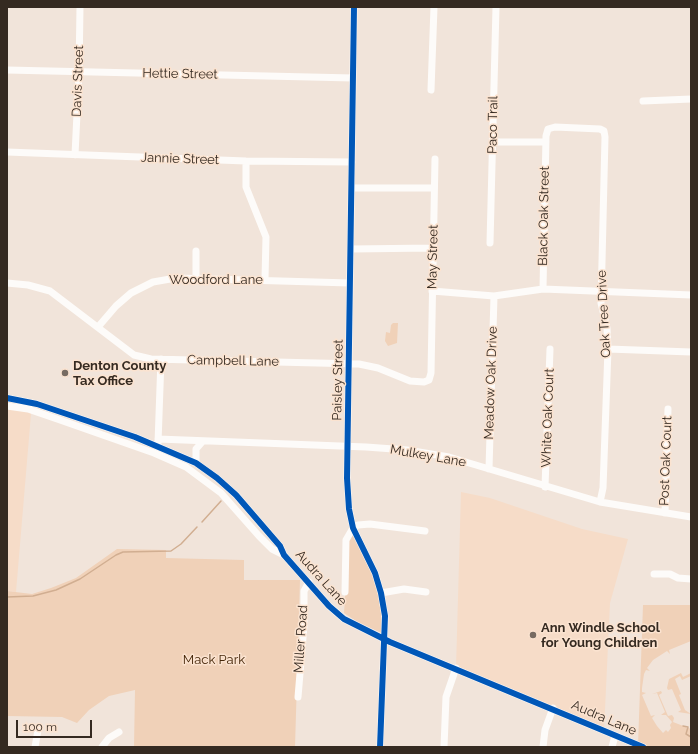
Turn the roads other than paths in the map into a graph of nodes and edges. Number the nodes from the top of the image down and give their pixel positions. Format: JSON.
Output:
{"nodes":[{"id":1,"x":80,"y":7,"type":"edge"},
{"id":2,"x":354,"y":7,"type":"edge"},
{"id":3,"x":434,"y":7,"type":"edge"},
{"id":4,"x":496,"y":7,"type":"edge"},
{"id":5,"x":7,"y":70,"type":"edge"},
{"id":6,"x":79,"y":72,"type":"junction"},
{"id":7,"x":353,"y":78,"type":"junction"},
{"id":8,"x":431,"y":90,"type":"dead end"},
{"id":9,"x":691,"y":99,"type":"edge"},
{"id":10,"x":643,"y":100,"type":"dead end"},
{"id":11,"x":493,"y":142,"type":"junction"},
{"id":12,"x":546,"y":142,"type":"junction"},
{"id":13,"x":7,"y":152,"type":"edge"},
{"id":14,"x":75,"y":156,"type":"junction"},
{"id":15,"x":435,"y":159,"type":"dead end"},
{"id":16,"x":246,"y":161,"type":"junction"},
{"id":17,"x":352,"y":162,"type":"junction"},
{"id":18,"x":352,"y":188,"type":"junction"},
{"id":19,"x":434,"y":188,"type":"junction"},
{"id":20,"x":490,"y":244,"type":"dead end"},
{"id":21,"x":433,"y":248,"type":"junction"},
{"id":22,"x":351,"y":249,"type":"junction"},
{"id":23,"x":196,"y":251,"type":"dead end"},
{"id":24,"x":196,"y":278,"type":"junction"},
{"id":25,"x":264,"y":279,"type":"junction"},
{"id":26,"x":7,"y":283,"type":"edge"},
{"id":27,"x":350,"y":283,"type":"junction"},
{"id":28,"x":543,"y":289,"type":"junction"},
{"id":29,"x":432,"y":292,"type":"junction"},
{"id":30,"x":601,"y":292,"type":"junction"},
{"id":31,"x":691,"y":295,"type":"edge"},
{"id":32,"x":494,"y":296,"type":"junction"},
{"id":33,"x":98,"y":327,"type":"junction"},
{"id":34,"x":550,"y":349,"type":"dead end"},
{"id":35,"x":608,"y":349,"type":"junction"},
{"id":36,"x":691,"y":352,"type":"edge"},
{"id":37,"x":431,"y":356,"type":"joint"},
{"id":38,"x":161,"y":359,"type":"junction"},
{"id":39,"x":350,"y":364,"type":"junction"},
{"id":40,"x":7,"y":398,"type":"edge"},
{"id":41,"x":7,"y":406,"type":"edge"},
{"id":42,"x":668,"y":409,"type":"dead end"},
{"id":43,"x":64,"y":413,"type":"junction"},
{"id":44,"x":60,"y":420,"type":"junction"},
{"id":45,"x":203,"y":441,"type":"junction"},
{"id":46,"x":158,"y":442,"type":"junction"},
{"id":47,"x":348,"y":447,"type":"junction"},
{"id":48,"x":154,"y":453,"type":"junction"},
{"id":49,"x":196,"y":463,"type":"junction"},
{"id":50,"x":489,"y":470,"type":"junction"},
{"id":51,"x":544,"y":487,"type":"junction"},
{"id":52,"x":600,"y":502,"type":"junction"},
{"id":53,"x":252,"y":512,"type":"junction"},
{"id":54,"x":665,"y":514,"type":"junction"},
{"id":55,"x":691,"y":517,"type":"edge"},
{"id":56,"x":245,"y":519,"type":"junction"},
{"id":57,"x":353,"y":528,"type":"junction"},
{"id":58,"x":425,"y":531,"type":"dead end"},
{"id":59,"x":284,"y":555,"type":"junction"},
{"id":60,"x":654,"y":574,"type":"dead end"},
{"id":61,"x":691,"y":579,"type":"edge"},
{"id":62,"x":309,"y":582,"type":"junction"},
{"id":63,"x":345,"y":592,"type":"dead end"},
{"id":64,"x":426,"y":592,"type":"dead end"},
{"id":65,"x":382,"y":593,"type":"junction"},
{"id":66,"x":384,"y":639,"type":"junction"},
{"id":67,"x":456,"y":668,"type":"junction"},
{"id":68,"x":298,"y":697,"type":"dead end"},
{"id":69,"x":553,"y":708,"type":"junction"},
{"id":70,"x":38,"y":730,"type":"dead end"},
{"id":71,"x":119,"y":732,"type":"dead end"},
{"id":72,"x":615,"y":736,"type":"junction"},
{"id":73,"x":35,"y":747,"type":"edge"},
{"id":74,"x":102,"y":747,"type":"edge"},
{"id":75,"x":380,"y":747,"type":"edge"},
{"id":76,"x":444,"y":747,"type":"edge"},
{"id":77,"x":543,"y":747,"type":"edge"},
{"id":78,"x":612,"y":747,"type":"edge"},
{"id":79,"x":643,"y":747,"type":"edge"}],
"edges":[{"from":1,"to":6,"type":"street","name":"Davis Street"},
{"from":2,"to":7,"type":"street","name":"Paisley Street"},
{"from":3,"to":8,"type":"street"},
{"from":4,"to":11,"type":"street","name":"Paco Trail"},
{"from":5,"to":6,"type":"street","name":"Hettie Street"},
{"from":6,"to":7,"type":"street","name":"Hettie Street"},
{"from":6,"to":14,"type":"street","name":"Davis Street"},
{"from":7,"to":17,"type":"street","name":"Paisley Street"},
{"from":9,"to":10,"type":"street"},
{"from":11,"to":12,"type":"street"},
{"from":11,"to":20,"type":"street","name":"Paco Trail"},
{"from":12,"to":28,"type":"street","name":"Black Oak Street"},
{"from":12,"to":30,"type":"street","name":"Oak Tree Drive"},
{"from":13,"to":14,"type":"street","name":"Jannie Street"},
{"from":14,"to":16,"type":"street","name":"Jannie Street"},
{"from":15,"to":19,"type":"street","name":"May Street"},
{"from":16,"to":17,"type":"street","name":"Jannie Street"},
{"from":16,"to":25,"type":"street"},
{"from":17,"to":18,"type":"street","name":"Paisley Street"},
{"from":18,"to":19,"type":"street"},
{"from":18,"to":22,"type":"street","name":"Paisley Street"},
{"from":19,"to":21,"type":"street","name":"May Street"},
{"from":21,"to":22,"type":"street"},
{"from":21,"to":29,"type":"street","name":"May Street"},
{"from":22,"to":27,"type":"street","name":"Paisley Street"},
{"from":23,"to":24,"type":"street"},
{"from":24,"to":25,"type":"street","name":"Woodford Lane"},
{"from":24,"to":33,"type":"street","name":"Woodford Lane"},
{"from":25,"to":27,"type":"street","name":"Woodford Lane"},
{"from":26,"to":33,"type":"street","name":"Campbell Lane"},
{"from":27,"to":39,"type":"street","name":"Paisley Street"},
{"from":28,"to":30,"type":"street"},
{"from":28,"to":32,"type":"street"},
{"from":29,"to":32,"type":"street"},
{"from":29,"to":37,"type":"street","name":"May Street"},
{"from":30,"to":31,"type":"street"},
{"from":30,"to":35,"type":"street","name":"Oak Tree Drive"},
{"from":32,"to":50,"type":"street","name":"Meadow Oak Drive"},
{"from":33,"to":38,"type":"street","name":"Campbell Lane"},
{"from":34,"to":51,"type":"street","name":"White Oak Court"},
{"from":35,"to":36,"type":"street"},
{"from":35,"to":52,"type":"street","name":"Oak Tree Drive"},
{"from":37,"to":39,"type":"street","name":"Campbell Lane"},
{"from":38,"to":39,"type":"street","name":"Campbell Lane"},
{"from":38,"to":46,"type":"street"},
{"from":39,"to":47,"type":"street","name":"Paisley Street"},
{"from":40,"to":43,"type":"street","name":"Audra Lane"},
{"from":41,"to":44,"type":"street","name":"Audra Lane"},
{"from":42,"to":54,"type":"street","name":"Post Oak Court"},
{"from":43,"to":44,"type":"street"},
{"from":43,"to":46,"type":"street","name":"Audra Lane"},
{"from":44,"to":48,"type":"street","name":"Audra Lane"},
{"from":45,"to":46,"type":"street","name":"Mulkey Lane"},
{"from":45,"to":47,"type":"street","name":"Mulkey Lane"},
{"from":45,"to":49,"type":"street"},
{"from":46,"to":48,"type":"street"},
{"from":46,"to":49,"type":"street","name":"Audra Lane"},
{"from":47,"to":50,"type":"street","name":"Mulkey Lane"},
{"from":47,"to":57,"type":"street","name":"Paisley Street"},
{"from":48,"to":56,"type":"street","name":"Audra Lane"},
{"from":49,"to":53,"type":"street","name":"Audra Lane"},
{"from":50,"to":51,"type":"street","name":"Mulkey Lane"},
{"from":51,"to":52,"type":"street","name":"Mulkey Lane"},
{"from":52,"to":54,"type":"street","name":"Mulkey Lane"},
{"from":53,"to":56,"type":"street"},
{"from":53,"to":59,"type":"street","name":"Audra Lane"},
{"from":54,"to":55,"type":"street","name":"Mulkey Lane"},
{"from":56,"to":59,"type":"street","name":"Audra Lane"},
{"from":57,"to":58,"type":"street"},
{"from":57,"to":63,"type":"street"},
{"from":57,"to":65,"type":"street","name":"Paisley Street"},
{"from":59,"to":62,"type":"street","name":"Audra Lane"},
{"from":60,"to":61,"type":"street"},
{"from":62,"to":66,"type":"street","name":"Audra Lane"},
{"from":62,"to":68,"type":"street","name":"Miller Road"},
{"from":64,"to":65,"type":"street"},
{"from":65,"to":66,"type":"street","name":"Paisley Street"},
{"from":66,"to":67,"type":"street","name":"Audra Lane"},
{"from":66,"to":75,"type":"street","name":"Paisley Street"},
{"from":67,"to":69,"type":"street","name":"Audra Lane"},
{"from":67,"to":76,"type":"street"},
{"from":69,"to":72,"type":"street","name":"Audra Lane"},
{"from":69,"to":77,"type":"street"},
{"from":70,"to":73,"type":"street"},
{"from":71,"to":74,"type":"street"},
{"from":72,"to":78,"type":"street"},
{"from":72,"to":79,"type":"street","name":"Audra Lane"}]}
